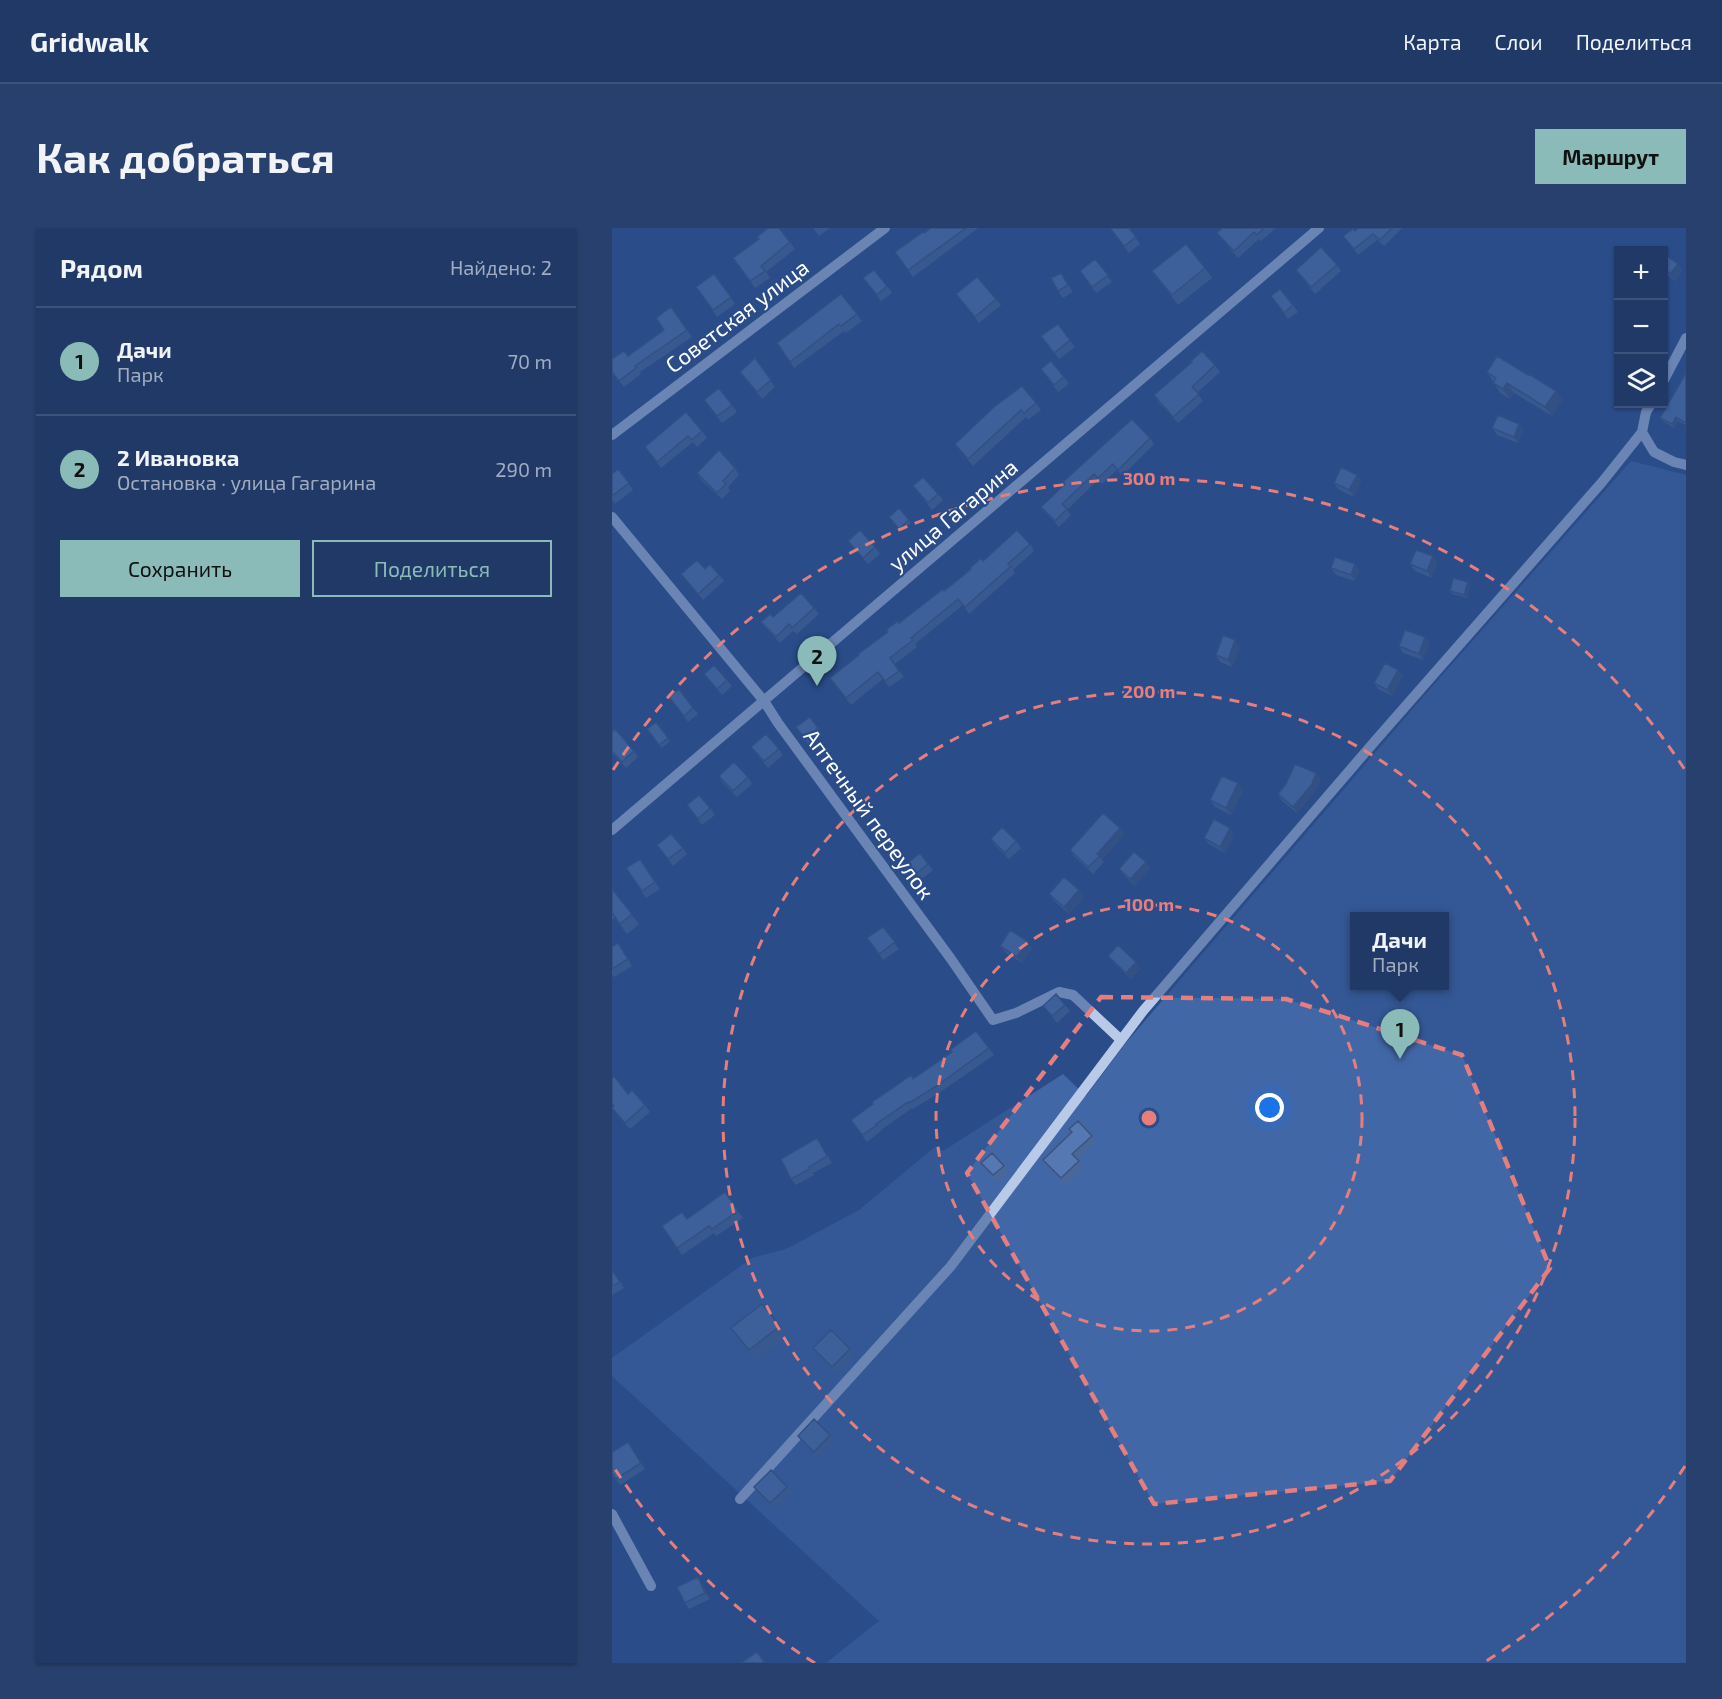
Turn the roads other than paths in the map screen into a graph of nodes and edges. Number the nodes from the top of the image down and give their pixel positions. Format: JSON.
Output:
{"nodes":[{"id":1,"x":885,"y":228,"type":"edge"},
{"id":2,"x":1319,"y":228,"type":"edge"},
{"id":3,"x":1686,"y":338,"type":"edge"},
{"id":4,"x":1668,"y":372,"type":"edge"},
{"id":5,"x":1648,"y":408,"type":"edge"},
{"id":6,"x":1642,"y":432,"type":"junction"},
{"id":7,"x":612,"y":435,"type":"edge"},
{"id":8,"x":1686,"y":465,"type":"edge"},
{"id":9,"x":612,"y":517,"type":"edge"},
{"id":10,"x":764,"y":701,"type":"junction"},
{"id":11,"x":612,"y":830,"type":"edge"},
{"id":12,"x":1121,"y":1040,"type":"junction"},
{"id":13,"x":740,"y":1499,"type":"dead end"},
{"id":14,"x":612,"y":1514,"type":"edge"},
{"id":15,"x":651,"y":1586,"type":"dead end"}],
"edges":[{"from":1,"to":7,"type":"street","name":"Советская улица"},
{"from":2,"to":10,"type":"street","name":"улица Гагарина"},
{"from":3,"to":4,"type":"street"},
{"from":5,"to":6,"type":"street"},
{"from":6,"to":8,"type":"street"},
{"from":6,"to":12,"type":"street"},
{"from":9,"to":10,"type":"street","name":"Аптечный переулок"},
{"from":10,"to":11,"type":"street","name":"улица Гагарина"},
{"from":10,"to":12,"type":"street","name":"Аптечный переулок"},
{"from":12,"to":13,"type":"street"},
{"from":14,"to":15,"type":"street"}]}
